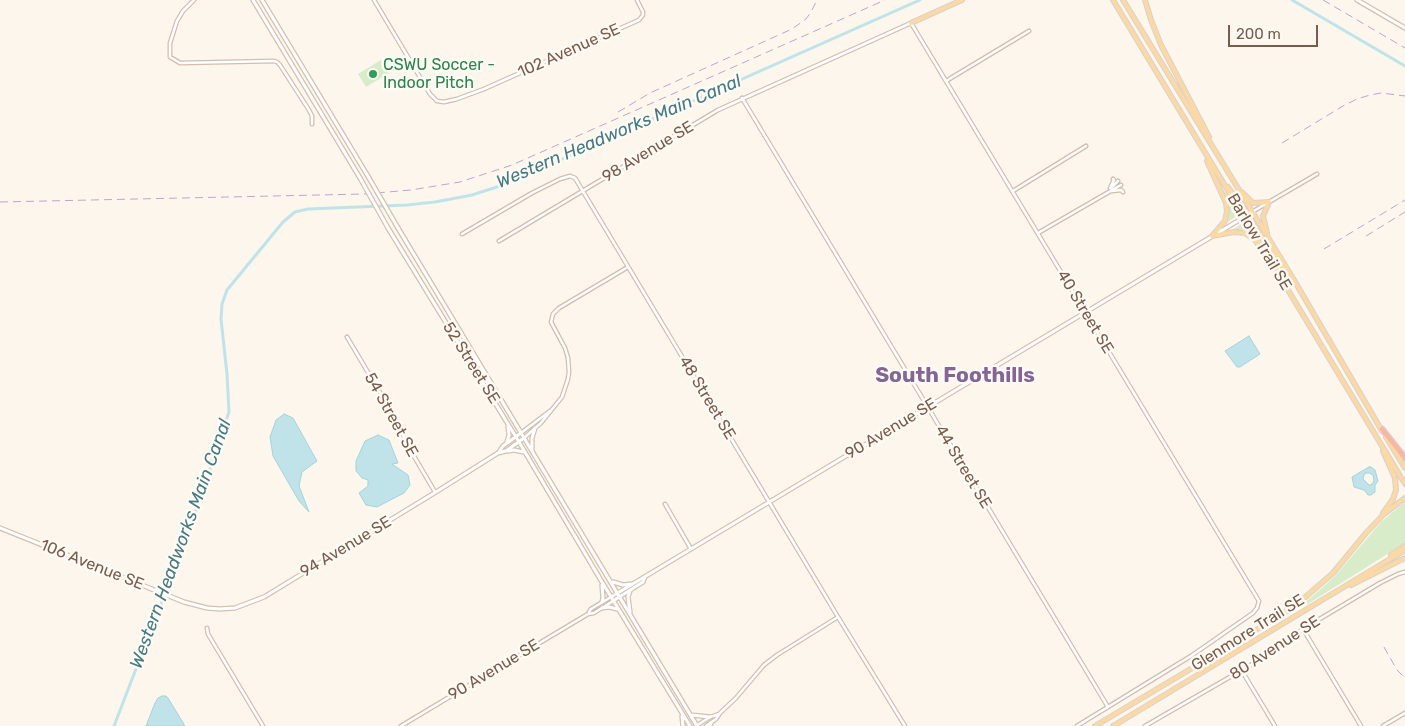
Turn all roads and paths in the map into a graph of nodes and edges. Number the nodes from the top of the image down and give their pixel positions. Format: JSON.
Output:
{"nodes":[{"id":1,"x":194,"y":0,"type":"edge"},
{"id":2,"x":253,"y":0,"type":"edge"},
{"id":3,"x":262,"y":0,"type":"edge"},
{"id":4,"x":374,"y":0,"type":"edge"},
{"id":5,"x":637,"y":0,"type":"edge"},
{"id":6,"x":962,"y":0,"type":"edge"},
{"id":7,"x":1113,"y":0,"type":"edge"},
{"id":8,"x":1123,"y":0,"type":"edge"},
{"id":9,"x":1145,"y":0,"type":"edge"},
{"id":10,"x":1357,"y":0,"type":"edge"},
{"id":11,"x":911,"y":23,"type":"junction"},
{"id":12,"x":1405,"y":28,"type":"edge"},
{"id":13,"x":1028,"y":31,"type":"dead end"},
{"id":14,"x":946,"y":81,"type":"junction"},
{"id":15,"x":742,"y":98,"type":"junction"},
{"id":16,"x":312,"y":124,"type":"dead end"},
{"id":17,"x":1201,"y":145,"type":"junction"},
{"id":18,"x":1086,"y":146,"type":"dead end"},
{"id":19,"x":1217,"y":155,"type":"junction"},
{"id":20,"x":1317,"y":174,"type":"dead end"},
{"id":21,"x":1113,"y":179,"type":"dead end"},
{"id":22,"x":1221,"y":180,"type":"junction"},
{"id":23,"x":1118,"y":181,"type":"dead end"},
{"id":24,"x":1121,"y":185,"type":"dead end"},
{"id":25,"x":1236,"y":187,"type":"junction"},
{"id":26,"x":582,"y":191,"type":"junction"},
{"id":27,"x":1013,"y":191,"type":"junction"},
{"id":28,"x":1108,"y":191,"type":"junction"},
{"id":29,"x":1123,"y":192,"type":"dead end"},
{"id":30,"x":1269,"y":202,"type":"junction"},
{"id":31,"x":1252,"y":212,"type":"junction"},
{"id":32,"x":1245,"y":217,"type":"junction"},
{"id":33,"x":1038,"y":233,"type":"junction"},
{"id":34,"x":462,"y":234,"type":"dead end"},
{"id":35,"x":1212,"y":236,"type":"junction"},
{"id":36,"x":499,"y":241,"type":"dead end"},
{"id":37,"x":1273,"y":246,"type":"junction"},
{"id":38,"x":628,"y":267,"type":"junction"},
{"id":39,"x":1276,"y":268,"type":"junction"},
{"id":40,"x":1294,"y":280,"type":"junction"},
{"id":41,"x":1085,"y":312,"type":"junction"},
{"id":42,"x":347,"y":337,"type":"dead end"},
{"id":43,"x":927,"y":407,"type":"junction"},
{"id":44,"x":553,"y":408,"type":"junction"},
{"id":45,"x":507,"y":423,"type":"junction"},
{"id":46,"x":535,"y":428,"type":"junction"},
{"id":47,"x":1382,"y":429,"type":"junction"},
{"id":48,"x":521,"y":433,"type":"junction"},
{"id":49,"x":516,"y":437,"type":"junction"},
{"id":50,"x":524,"y":438,"type":"junction"},
{"id":51,"x":1378,"y":438,"type":"junction"},
{"id":52,"x":519,"y":442,"type":"junction"},
{"id":53,"x":507,"y":443,"type":"junction"},
{"id":54,"x":506,"y":451,"type":"junction"},
{"id":55,"x":532,"y":451,"type":"junction"},
{"id":56,"x":525,"y":452,"type":"junction"},
{"id":57,"x":498,"y":453,"type":"junction"},
{"id":58,"x":1405,"y":458,"type":"edge"},
{"id":59,"x":1405,"y":468,"type":"edge"},
{"id":60,"x":1405,"y":484,"type":"edge"},
{"id":61,"x":436,"y":492,"type":"junction"},
{"id":62,"x":1405,"y":498,"type":"edge"},
{"id":63,"x":770,"y":502,"type":"junction"},
{"id":64,"x":665,"y":504,"type":"dead end"},
{"id":65,"x":1374,"y":524,"type":"junction"},
{"id":66,"x":0,"y":528,"type":"edge"},
{"id":67,"x":1405,"y":546,"type":"edge"},
{"id":68,"x":691,"y":549,"type":"junction"},
{"id":69,"x":1405,"y":550,"type":"edge"},
{"id":70,"x":1405,"y":558,"type":"edge"},
{"id":71,"x":1374,"y":569,"type":"junction"},
{"id":72,"x":1405,"y":572,"type":"edge"},
{"id":73,"x":645,"y":577,"type":"junction"},
{"id":74,"x":611,"y":581,"type":"junction"},
{"id":75,"x":602,"y":582,"type":"junction"},
{"id":76,"x":634,"y":583,"type":"junction"},
{"id":77,"x":1340,"y":589,"type":"junction"},
{"id":78,"x":631,"y":590,"type":"junction"},
{"id":79,"x":619,"y":595,"type":"junction"},
{"id":80,"x":612,"y":599,"type":"junction"},
{"id":81,"x":184,"y":602,"type":"joint"},
{"id":82,"x":602,"y":602,"type":"junction"},
{"id":83,"x":602,"y":608,"type":"junction"},
{"id":84,"x":618,"y":609,"type":"junction"},
{"id":85,"x":588,"y":614,"type":"junction"},
{"id":86,"x":630,"y":615,"type":"junction"},
{"id":87,"x":838,"y":617,"type":"junction"},
{"id":88,"x":207,"y":628,"type":"dead end"},
{"id":89,"x":1303,"y":629,"type":"junction"},
{"id":90,"x":1242,"y":671,"type":"junction"},
{"id":91,"x":1108,"y":707,"type":"junction"},
{"id":92,"x":682,"y":713,"type":"junction"},
{"id":93,"x":720,"y":713,"type":"junction"},
{"id":94,"x":1405,"y":713,"type":"edge"},
{"id":95,"x":691,"y":716,"type":"junction"},
{"id":96,"x":710,"y":717,"type":"junction"},
{"id":97,"x":710,"y":724,"type":"edge"},
{"id":98,"x":263,"y":726,"type":"edge"},
{"id":99,"x":400,"y":726,"type":"edge"},
{"id":100,"x":684,"y":726,"type":"edge"},
{"id":101,"x":690,"y":726,"type":"edge"},
{"id":102,"x":697,"y":726,"type":"edge"},
{"id":103,"x":706,"y":726,"type":"edge"},
{"id":104,"x":905,"y":726,"type":"edge"},
{"id":105,"x":1076,"y":726,"type":"edge"},
{"id":106,"x":1095,"y":726,"type":"edge"},
{"id":107,"x":1113,"y":726,"type":"edge"},
{"id":108,"x":1145,"y":726,"type":"edge"},
{"id":109,"x":1275,"y":726,"type":"edge"},
{"id":110,"x":1361,"y":726,"type":"edge"},
{"id":111,"x":1383,"y":726,"type":"edge"}],
"edges":[{"from":1,"to":16,"type":"street"},
{"from":2,"to":45,"type":"main road","name":"52 Street SE","bridge":true},
{"from":3,"to":48,"type":"main road","name":"52 Street SE","bridge":true},
{"from":4,"to":5,"type":"street","name":"102 Avenue SE"},
{"from":6,"to":11,"type":"main road"},
{"from":7,"to":17,"type":"main road","name":"Barlow Trail SE"},
{"from":8,"to":19,"type":"main road","name":"Barlow Trail SE"},
{"from":9,"to":19,"type":"main road"},
{"from":10,"to":12,"type":"main road"},
{"from":11,"to":14,"type":"street","name":"40 Street SE"},
{"from":11,"to":15,"type":"street","name":"98 Avenue SE"},
{"from":13,"to":14,"type":"street"},
{"from":14,"to":27,"type":"street","name":"40 Street SE"},
{"from":15,"to":26,"type":"street","name":"98 Avenue SE"},
{"from":15,"to":43,"type":"street","name":"44 Street SE"},
{"from":17,"to":22,"type":"main road","name":"Barlow Trail SE"},
{"from":17,"to":35,"type":"main road"},
{"from":18,"to":27,"type":"street"},
{"from":19,"to":25,"type":"main road","name":"Barlow Trail SE"},
{"from":20,"to":30,"type":"street","name":"90 Avenue SE"},
{"from":21,"to":28,"type":"street"},
{"from":22,"to":31,"type":"main road"},
{"from":22,"to":32,"type":"main road","name":"Barlow Trail SE"},
{"from":23,"to":28,"type":"street"},
{"from":24,"to":28,"type":"street"},
{"from":25,"to":30,"type":"main road"},
{"from":25,"to":31,"type":"main road","name":"Barlow Trail SE"},
{"from":26,"to":34,"type":"street","name":"48 Street SE"},
{"from":26,"to":36,"type":"street","name":"98 Avenue SE"},
{"from":26,"to":38,"type":"street","name":"48 Street SE"},
{"from":27,"to":33,"type":"street","name":"40 Street SE"},
{"from":28,"to":29,"type":"street"},
{"from":28,"to":33,"type":"street"},
{"from":30,"to":31,"type":"street","name":"90 Avenue SE"},
{"from":30,"to":37,"type":"main road"},
{"from":31,"to":32,"type":"main road","name":"90 Avenue SE"},
{"from":31,"to":37,"type":"main road","name":"Barlow Trail SE"},
{"from":32,"to":35,"type":"main road","name":"90 Avenue SE"},
{"from":32,"to":39,"type":"main road","name":"Barlow Trail SE"},
{"from":32,"to":40,"type":"main road"},
{"from":33,"to":41,"type":"street","name":"40 Street SE"},
{"from":35,"to":39,"type":"main road"},
{"from":35,"to":41,"type":"main road","name":"90 Avenue SE"},
{"from":37,"to":40,"type":"main road","name":"Barlow Trail SE"},
{"from":38,"to":44,"type":"street","name":"94 Avenue SE"},
{"from":38,"to":63,"type":"street","name":"48 Street SE"},
{"from":39,"to":51,"type":"main road","name":"Barlow Trail SE"},
{"from":40,"to":47,"type":"main road","name":"Barlow Trail SE"},
{"from":41,"to":43,"type":"main road","name":"90 Avenue SE"},
{"from":41,"to":91,"type":"street","name":"40 Street SE"},
{"from":42,"to":61,"type":"street","name":"54 Street SE"},
{"from":43,"to":63,"type":"main road","name":"90 Avenue SE"},
{"from":43,"to":91,"type":"street","name":"44 Street SE"},
{"from":44,"to":46,"type":"street","name":"94 Avenue SE"},
{"from":44,"to":48,"type":"street","name":"94 Avenue SE"},
{"from":45,"to":49,"type":"main road","name":"52 Street SE"},
{"from":45,"to":53,"type":"main road"},
{"from":46,"to":50,"type":"street","name":"94 Avenue SE"},
{"from":46,"to":55,"type":"main road"},
{"from":47,"to":58,"type":"highway"},
{"from":47,"to":59,"type":"main road","name":"Barlow Trail SE"},
{"from":48,"to":49,"type":"main road","name":"94 Avenue SE"},
{"from":48,"to":50,"type":"main road","name":"52 Street SE"},
{"from":49,"to":52,"type":"main road","name":"52 Street SE"},
{"from":49,"to":53,"type":"main road","name":"94 Avenue SE"},
{"from":50,"to":52,"type":"main road","name":"94 Avenue SE"},
{"from":50,"to":55,"type":"main road","name":"52 Street SE"},
{"from":51,"to":60,"type":"main road","name":"Barlow Trail SE"},
{"from":51,"to":65,"type":"main road"},
{"from":52,"to":54,"type":"main road","name":"94 Avenue SE"},
{"from":52,"to":56,"type":"main road","name":"52 Street SE"},
{"from":53,"to":57,"type":"main road","name":"94 Avenue SE"},
{"from":54,"to":56,"type":"main road"},
{"from":54,"to":57,"type":"main road","name":"94 Avenue SE"},
{"from":55,"to":74,"type":"main road","name":"52 Street SE"},
{"from":56,"to":75,"type":"main road","name":"52 Street SE"},
{"from":57,"to":61,"type":"main road","name":"94 Avenue SE"},
{"from":61,"to":81,"type":"main road","name":"94 Avenue SE"},
{"from":62,"to":65,"type":"main road","name":"Glenmore Trail SE"},
{"from":63,"to":68,"type":"main road","name":"90 Avenue SE"},
{"from":63,"to":87,"type":"street","name":"48 Street SE"},
{"from":64,"to":68,"type":"street"},
{"from":65,"to":106,"type":"main road","name":"Glenmore Trail SE"},
{"from":66,"to":81,"type":"main road","name":"106 Avenue SE"},
{"from":67,"to":71,"type":"main road"},
{"from":68,"to":73,"type":"main road","name":"90 Avenue SE"},
{"from":69,"to":71,"type":"main road","name":"Glenmore Trail SE"},
{"from":70,"to":77,"type":"main road"},
{"from":71,"to":77,"type":"main road","name":"Glenmore Trail SE"},
{"from":72,"to":89,"type":"street","name":"80 Avenue SE"},
{"from":73,"to":76,"type":"main road","name":"90 Avenue SE"},
{"from":73,"to":78,"type":"main road","name":"90 Avenue SE"},
{"from":74,"to":76,"type":"main road"},
{"from":74,"to":79,"type":"main road","name":"52 Street SE"},
{"from":75,"to":80,"type":"main road","name":"52 Street SE"},
{"from":75,"to":82,"type":"main road"},
{"from":76,"to":79,"type":"main road","name":"90 Avenue SE"},
{"from":77,"to":107,"type":"main road","name":"Glenmore Trail SE"},
{"from":78,"to":79,"type":"main road","name":"90 Avenue SE"},
{"from":78,"to":86,"type":"main road"},
{"from":79,"to":80,"type":"main road","name":"90 Avenue SE"},
{"from":79,"to":86,"type":"main road","name":"52 Street SE"},
{"from":80,"to":82,"type":"street","name":"90 Avenue SE"},
{"from":80,"to":83,"type":"street","name":"90 Avenue SE"},
{"from":80,"to":84,"type":"main road","name":"52 Street SE"},
{"from":82,"to":85,"type":"street","name":"90 Avenue SE"},
{"from":83,"to":84,"type":"main road"},
{"from":83,"to":85,"type":"street","name":"90 Avenue SE"},
{"from":84,"to":92,"type":"main road","name":"52 Street SE"},
{"from":85,"to":99,"type":"street","name":"90 Avenue SE"},
{"from":86,"to":95,"type":"main road","name":"52 Street SE"},
{"from":87,"to":93,"type":"street"},
{"from":87,"to":104,"type":"street","name":"48 Street SE"},
{"from":88,"to":98,"type":"street"},
{"from":89,"to":90,"type":"street","name":"80 Avenue SE"},
{"from":89,"to":110,"type":"street"},
{"from":90,"to":108,"type":"street","name":"80 Avenue SE"},
{"from":90,"to":109,"type":"street"},
{"from":91,"to":105,"type":"street"},
{"from":92,"to":100,"type":"main road"},
{"from":92,"to":101,"type":"main road","name":"52 Street SE"},
{"from":93,"to":96,"type":"street"},
{"from":93,"to":97,"type":"street"},
{"from":94,"to":111,"type":"street"},
{"from":95,"to":96,"type":"main road"},
{"from":95,"to":102,"type":"main road","name":"52 Street SE"},
{"from":96,"to":102,"type":"street"},
{"from":97,"to":103,"type":"street"}]}
